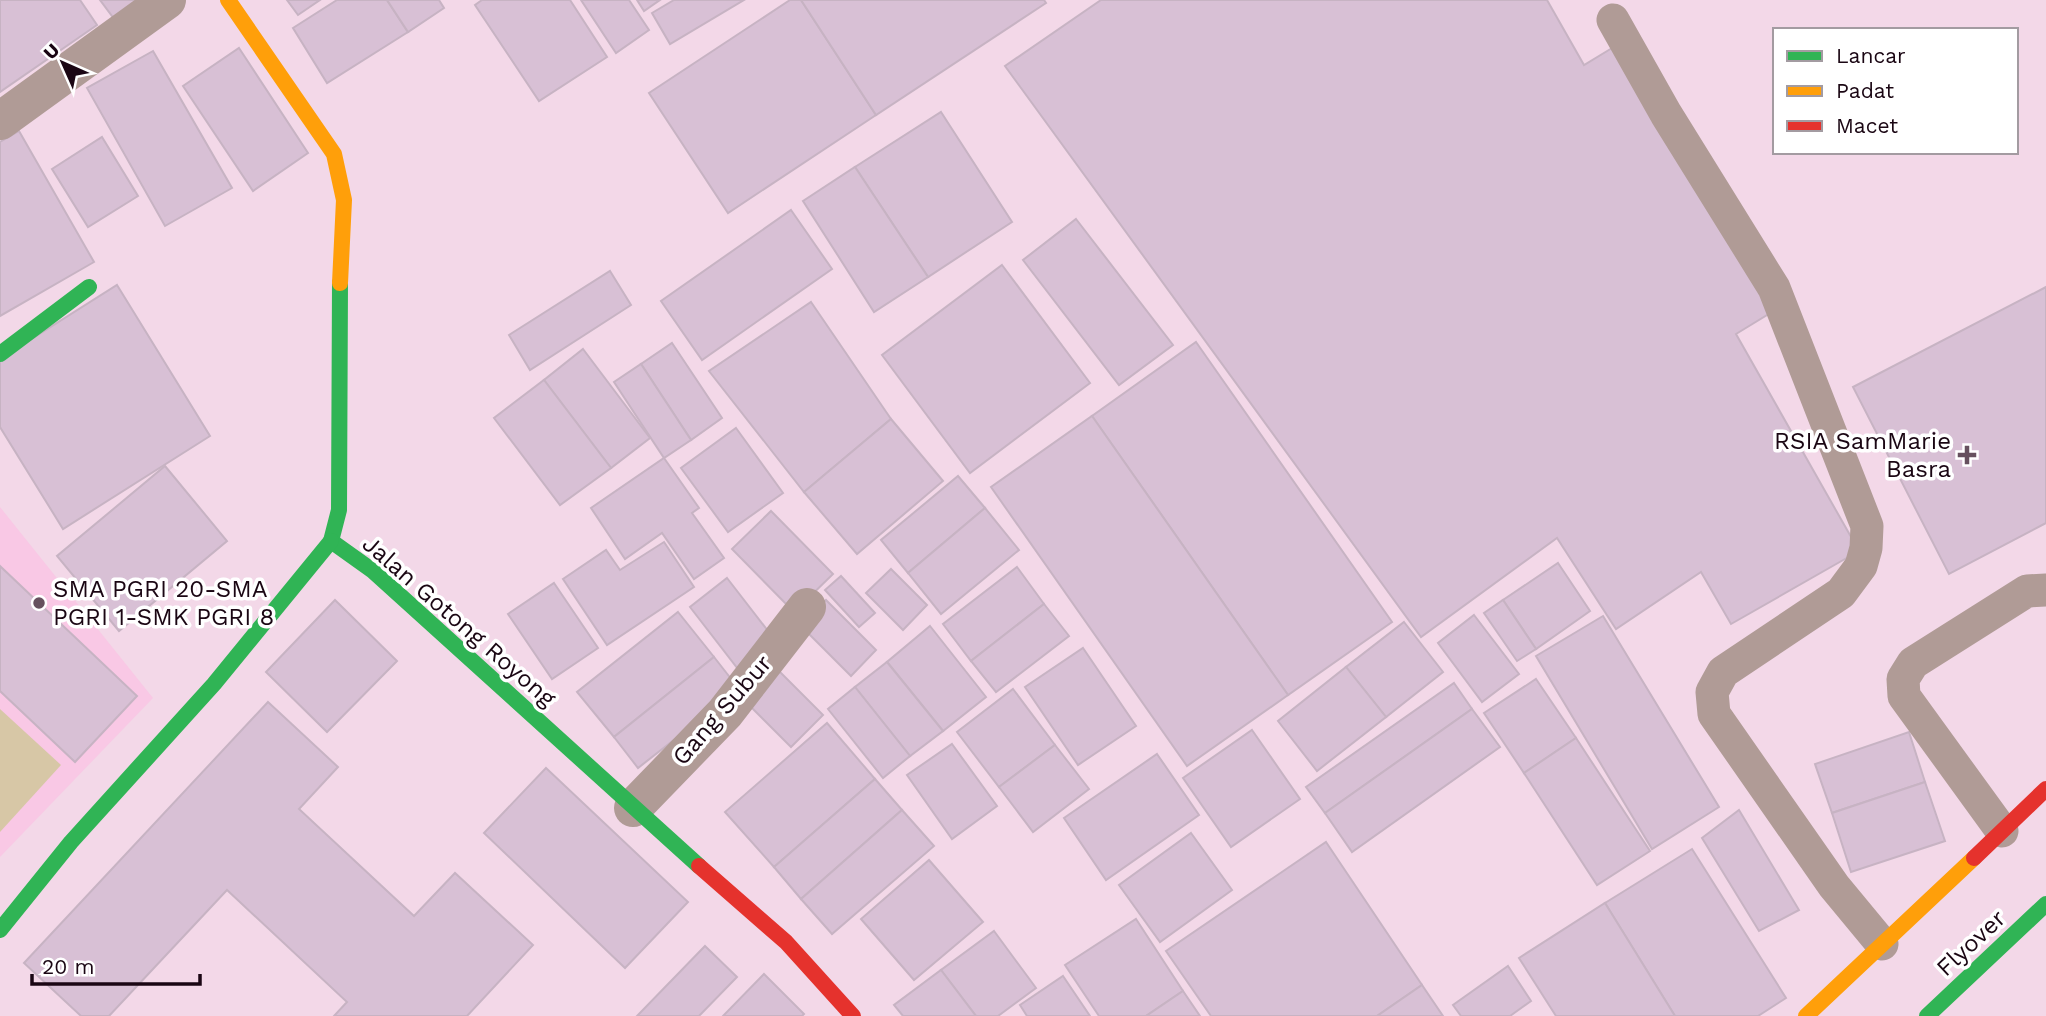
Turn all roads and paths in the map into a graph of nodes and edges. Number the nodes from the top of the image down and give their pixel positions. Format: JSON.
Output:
{"nodes":[{"id":1,"x":167,"y":0,"type":"edge"},
{"id":2,"x":228,"y":0,"type":"edge"},
{"id":3,"x":1613,"y":20,"type":"dead end"},
{"id":4,"x":0,"y":121,"type":"edge"},
{"id":5,"x":89,"y":287,"type":"dead end"},
{"id":6,"x":0,"y":354,"type":"edge"},
{"id":7,"x":331,"y":541,"type":"junction"},
{"id":8,"x":2046,"y":590,"type":"edge"},
{"id":9,"x":807,"y":607,"type":"dead end"},
{"id":10,"x":2046,"y":789,"type":"edge"},
{"id":11,"x":633,"y":808,"type":"junction"},
{"id":12,"x":2002,"y":831,"type":"junction"},
{"id":13,"x":2046,"y":904,"type":"edge"},
{"id":14,"x":0,"y":930,"type":"edge"},
{"id":15,"x":1882,"y":944,"type":"junction"},
{"id":16,"x":853,"y":1016,"type":"edge"},
{"id":17,"x":1806,"y":1016,"type":"edge"},
{"id":18,"x":1927,"y":1016,"type":"edge"}],
"edges":[{"from":1,"to":4,"type":"street"},
{"from":2,"to":7,"type":"street","name":"Jalan Gotong Royong"},
{"from":3,"to":15,"type":"lane"},
{"from":5,"to":6,"type":"street"},
{"from":7,"to":11,"type":"street","name":"Jalan Gotong Royong"},
{"from":7,"to":14,"type":"street"},
{"from":8,"to":12,"type":"lane"},
{"from":9,"to":11,"type":"street","name":"Gang Subur"},
{"from":10,"to":12,"type":"street"},
{"from":11,"to":16,"type":"street","name":"Jalan Gotong Royong"},
{"from":12,"to":15,"type":"street"},
{"from":13,"to":18,"type":"street","name":"Flyover"},
{"from":15,"to":17,"type":"street"}]}
